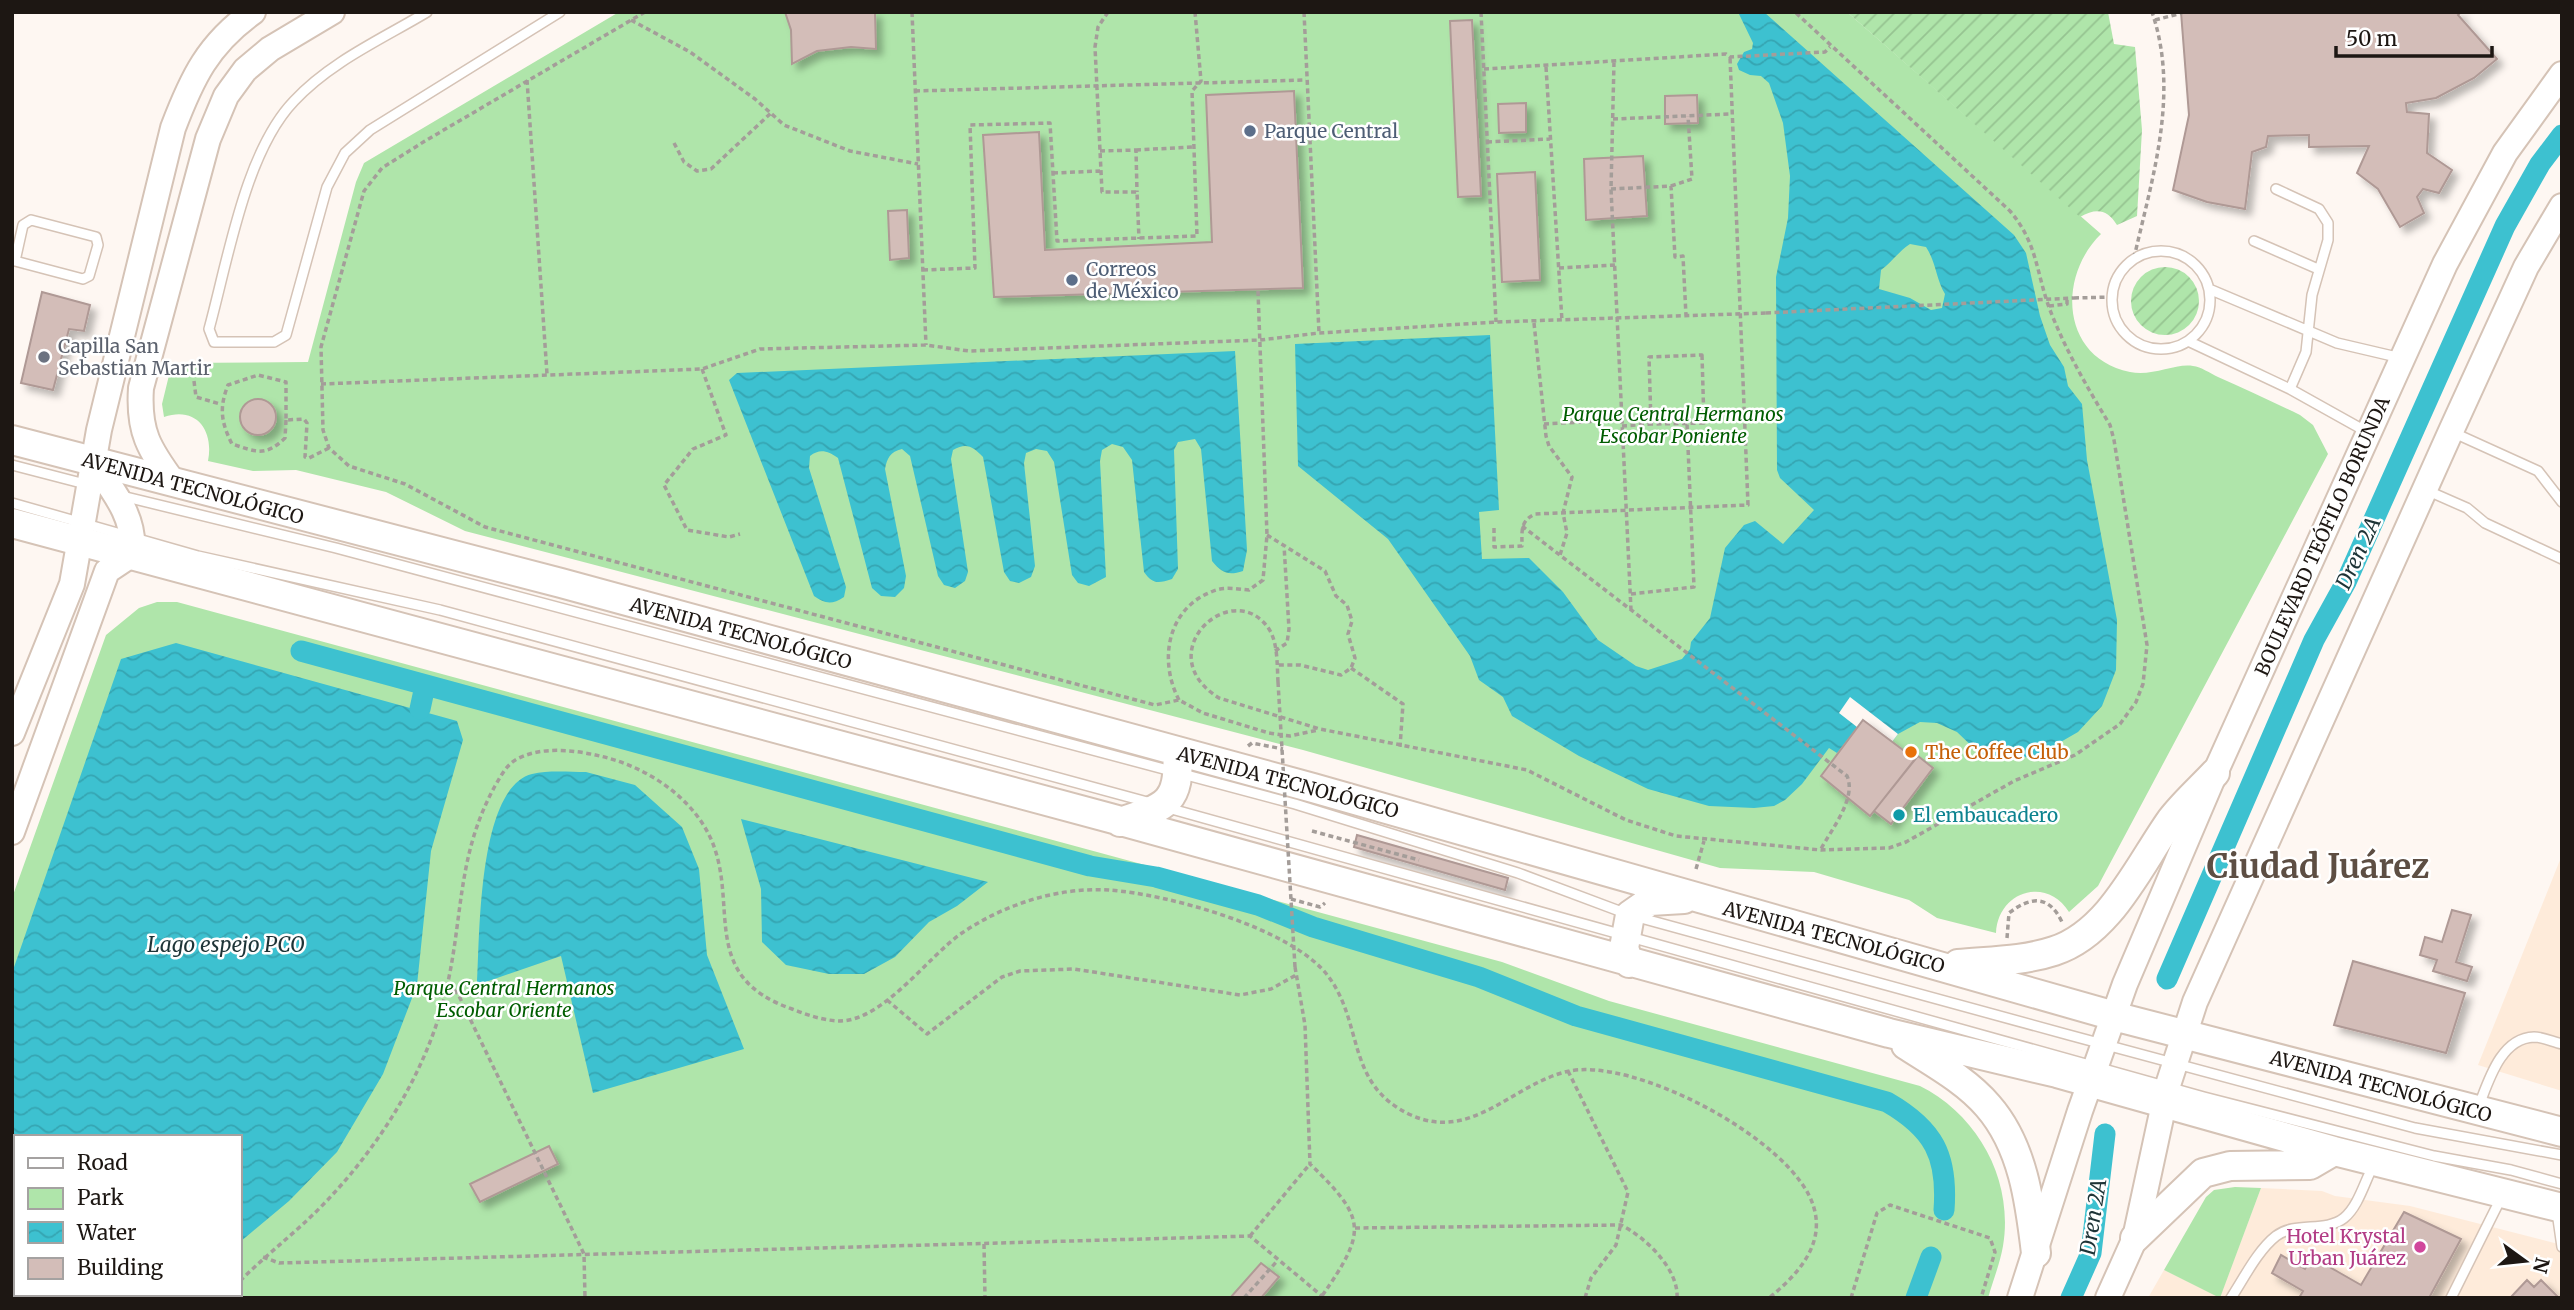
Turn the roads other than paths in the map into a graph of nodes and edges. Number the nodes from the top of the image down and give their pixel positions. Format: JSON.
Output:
{"nodes":[{"id":1,"x":253,"y":12,"type":"edge"},
{"id":2,"x":332,"y":12,"type":"edge"},
{"id":3,"x":427,"y":12,"type":"edge"},
{"id":4,"x":560,"y":12,"type":"edge"},
{"id":5,"x":548,"y":15,"type":"edge"},
{"id":6,"x":2562,"y":74,"type":"edge"},
{"id":7,"x":2276,"y":189,"type":"dead end"},
{"id":8,"x":2562,"y":206,"type":"edge"},
{"id":9,"x":2254,"y":242,"type":"dead end"},
{"id":10,"x":13,"y":265,"type":"edge"},
{"id":11,"x":2318,"y":269,"type":"junction"},
{"id":12,"x":2209,"y":289,"type":"junction"},
{"id":13,"x":2309,"y":332,"type":"junction"},
{"id":14,"x":2188,"y":341,"type":"junction"},
{"id":15,"x":2402,"y":358,"type":"junction"},
{"id":16,"x":2290,"y":388,"type":"junction"},
{"id":17,"x":2451,"y":431,"type":"junction"},
{"id":18,"x":2369,"y":432,"type":"junction"},
{"id":19,"x":12,"y":440,"type":"edge"},
{"id":20,"x":12,"y":465,"type":"edge"},
{"id":21,"x":92,"y":473,"type":"junction"},
{"id":22,"x":174,"y":483,"type":"junction"},
{"id":23,"x":2425,"y":489,"type":"junction"},
{"id":24,"x":116,"y":494,"type":"junction"},
{"id":25,"x":2562,"y":502,"type":"edge"},
{"id":26,"x":12,"y":503,"type":"edge"},
{"id":27,"x":12,"y":523,"type":"edge"},
{"id":28,"x":80,"y":532,"type":"junction"},
{"id":29,"x":132,"y":547,"type":"junction"},
{"id":30,"x":2562,"y":559,"type":"edge"},
{"id":31,"x":12,"y":733,"type":"edge"},
{"id":32,"x":1178,"y":763,"type":"junction"},
{"id":33,"x":2216,"y":773,"type":"junction"},
{"id":34,"x":1161,"y":806,"type":"junction"},
{"id":35,"x":1120,"y":822,"type":"junction"},
{"id":36,"x":12,"y":832,"type":"edge"},
{"id":37,"x":1694,"y":898,"type":"junction"},
{"id":38,"x":1628,"y":939,"type":"junction"},
{"id":39,"x":1940,"y":966,"type":"junction"},
{"id":40,"x":2120,"y":1017,"type":"junction"},
{"id":41,"x":2178,"y":1032,"type":"junction"},
{"id":42,"x":1889,"y":1033,"type":"junction"},
{"id":43,"x":2562,"y":1044,"type":"edge"},
{"id":44,"x":2098,"y":1069,"type":"junction"},
{"id":45,"x":2162,"y":1087,"type":"junction"},
{"id":46,"x":2476,"y":1111,"type":"junction"},
{"id":47,"x":2562,"y":1132,"type":"edge"},
{"id":48,"x":2334,"y":1151,"type":"junction"},
{"id":49,"x":2562,"y":1155,"type":"edge"},
{"id":50,"x":2375,"y":1161,"type":"junction"},
{"id":51,"x":2504,"y":1193,"type":"junction"},
{"id":52,"x":2560,"y":1199,"type":"edge"},
{"id":53,"x":2135,"y":1238,"type":"junction"},
{"id":54,"x":2562,"y":1247,"type":"edge"},
{"id":55,"x":2036,"y":1253,"type":"junction"},
{"id":56,"x":2020,"y":1298,"type":"edge"},
{"id":57,"x":2108,"y":1298,"type":"edge"},
{"id":58,"x":2231,"y":1298,"type":"edge"},
{"id":59,"x":2451,"y":1298,"type":"edge"}],
"edges":[{"from":1,"to":21,"type":"main road"},
{"from":2,"to":22,"type":"main road"},
{"from":3,"to":5,"type":"lane"},
{"from":4,"to":5,"type":"lane"},
{"from":6,"to":15,"type":"main road","name":"BOULEVARD TEÓFILO BORUNDA"},
{"from":7,"to":11,"type":"lane"},
{"from":8,"to":17,"type":"main road"},
{"from":9,"to":11,"type":"lane"},
{"from":10,"to":10,"type":"lane"},
{"from":11,"to":13,"type":"lane"},
{"from":12,"to":13,"type":"lane"},
{"from":12,"to":14,"type":"lane"},
{"from":12,"to":14,"type":"lane"},
{"from":13,"to":15,"type":"lane"},
{"from":13,"to":16,"type":"lane"},
{"from":14,"to":16,"type":"lane"},
{"from":15,"to":18,"type":"main road","name":"BOULEVARD TEÓFILO BORUNDA"},
{"from":16,"to":18,"type":"lane"},
{"from":17,"to":23,"type":"main road"},
{"from":17,"to":25,"type":"lane"},
{"from":18,"to":33,"type":"main road","name":"BOULEVARD TEÓFILO BORUNDA"},
{"from":19,"to":21,"type":"main road","name":"AVENIDA TECNOLÓGICO"},
{"from":20,"to":21,"type":"lane"},
{"from":21,"to":22,"type":"main road","name":"AVENIDA TECNOLÓGICO"},
{"from":21,"to":24,"type":"main road"},
{"from":21,"to":28,"type":"main road"},
{"from":22,"to":32,"type":"main road","name":"AVENIDA TECNOLÓGICO"},
{"from":23,"to":30,"type":"lane"},
{"from":23,"to":41,"type":"main road"},
{"from":24,"to":29,"type":"main road"},
{"from":24,"to":32,"type":"lane"},
{"from":26,"to":28,"type":"lane"},
{"from":27,"to":28,"type":"main road"},
{"from":28,"to":29,"type":"main road"},
{"from":28,"to":31,"type":"main road"},
{"from":29,"to":34,"type":"lane"},
{"from":29,"to":35,"type":"main road"},
{"from":29,"to":36,"type":"main road"},
{"from":32,"to":34,"type":"main road"},
{"from":32,"to":37,"type":"main road","name":"AVENIDA TECNOLÓGICO"},
{"from":32,"to":38,"type":"lane"},
{"from":33,"to":39,"type":"main road"},
{"from":33,"to":40,"type":"main road","name":"BOULEVARD TEÓFILO BORUNDA"},
{"from":34,"to":35,"type":"main road"},
{"from":34,"to":38,"type":"lane"},
{"from":35,"to":38,"type":"main road"},
{"from":37,"to":38,"type":"main road"},
{"from":37,"to":39,"type":"main road","name":"AVENIDA TECNOLÓGICO"},
{"from":38,"to":42,"type":"main road"},
{"from":38,"to":44,"type":"lane"},
{"from":38,"to":44,"type":"lane"},
{"from":39,"to":40,"type":"main road","name":"AVENIDA TECNOLÓGICO"},
{"from":40,"to":41,"type":"main road","name":"AVENIDA TECNOLÓGICO"},
{"from":40,"to":44,"type":"main road","name":"BOULEVARD TEÓFILO BORUNDA"},
{"from":41,"to":45,"type":"main road"},
{"from":41,"to":46,"type":"main road","name":"AVENIDA TECNOLÓGICO"},
{"from":42,"to":44,"type":"main road"},
{"from":42,"to":55,"type":"main road"},
{"from":43,"to":46,"type":"lane"},
{"from":44,"to":45,"type":"main road"},
{"from":44,"to":45,"type":"lane"},
{"from":44,"to":55,"type":"main road","name":"BOULEVARD TEÓFILO BORUNDA"},
{"from":45,"to":48,"type":"main road"},
{"from":45,"to":49,"type":"lane"},
{"from":45,"to":52,"type":"lane"},
{"from":45,"to":53,"type":"main road"},
{"from":46,"to":47,"type":"main road","name":"AVENIDA TECNOLÓGICO"},
{"from":48,"to":50,"type":"main road"},
{"from":48,"to":53,"type":"main road"},
{"from":50,"to":51,"type":"main road"},
{"from":50,"to":58,"type":"lane"},
{"from":51,"to":52,"type":"main road"},
{"from":51,"to":59,"type":"lane"},
{"from":52,"to":54,"type":"lane"},
{"from":53,"to":57,"type":"main road"},
{"from":55,"to":56,"type":"main road","name":"BOULEVARD TEÓFILO BORUNDA"}]}
